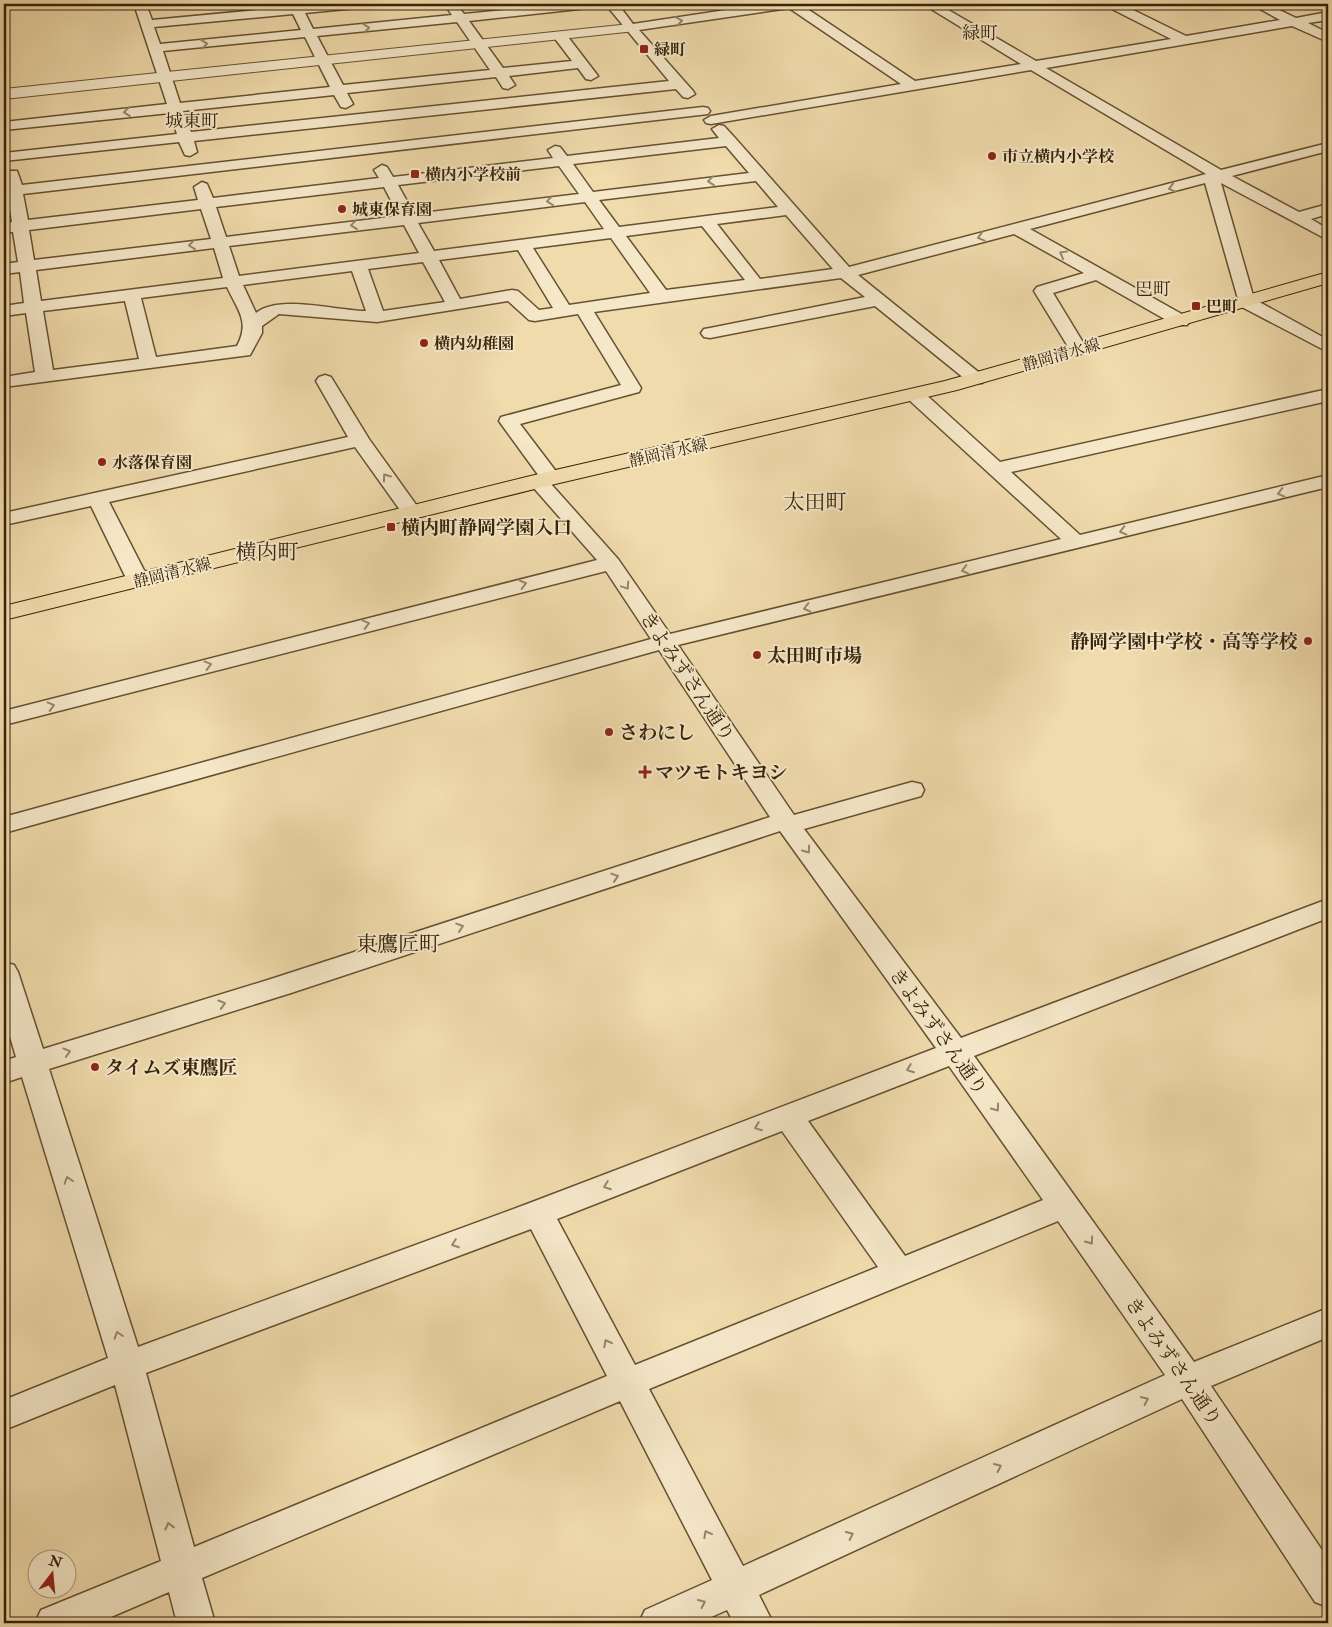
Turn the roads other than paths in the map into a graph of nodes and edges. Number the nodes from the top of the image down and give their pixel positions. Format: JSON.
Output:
{"nodes":[{"id":1,"x":356,"y":4,"type":"edge"},
{"id":2,"x":450,"y":4,"type":"edge"},
{"id":3,"x":602,"y":4,"type":"edge"},
{"id":4,"x":612,"y":4,"type":"edge"},
{"id":5,"x":790,"y":4,"type":"edge"},
{"id":6,"x":929,"y":4,"type":"edge"},
{"id":7,"x":1112,"y":4,"type":"edge"},
{"id":8,"x":1257,"y":4,"type":"edge"},
{"id":9,"x":144,"y":6,"type":"edge"},
{"id":10,"x":296,"y":7,"type":"edge"},
{"id":11,"x":1328,"y":16,"type":"edge"},
{"id":12,"x":461,"y":18,"type":"junction"},
{"id":13,"x":1294,"y":22,"type":"junction"},
{"id":14,"x":147,"y":24,"type":"junction"},
{"id":15,"x":630,"y":28,"type":"junction"},
{"id":16,"x":310,"y":33,"type":"junction"},
{"id":17,"x":560,"y":36,"type":"junction"},
{"id":18,"x":1328,"y":38,"type":"edge"},
{"id":19,"x":1184,"y":40,"type":"junction"},
{"id":20,"x":480,"y":44,"type":"junction"},
{"id":21,"x":155,"y":48,"type":"junction"},
{"id":22,"x":325,"y":61,"type":"junction"},
{"id":23,"x":582,"y":64,"type":"junction"},
{"id":24,"x":1034,"y":66,"type":"junction"},
{"id":25,"x":500,"y":73,"type":"junction"},
{"id":26,"x":165,"y":77,"type":"junction"},
{"id":27,"x":679,"y":84,"type":"junction"},
{"id":28,"x":913,"y":86,"type":"junction"},
{"id":29,"x":340,"y":90,"type":"junction"},
{"id":30,"x":603,"y":92,"type":"junction"},
{"id":31,"x":4,"y":94,"type":"edge"},
{"id":32,"x":521,"y":101,"type":"junction"},
{"id":33,"x":176,"y":107,"type":"junction"},
{"id":34,"x":707,"y":115,"type":"junction"},
{"id":35,"x":354,"y":119,"type":"junction"},
{"id":36,"x":4,"y":126,"type":"edge"},
{"id":37,"x":4,"y":129,"type":"edge"},
{"id":38,"x":541,"y":130,"type":"junction"},
{"id":39,"x":186,"y":137,"type":"junction"},
{"id":40,"x":730,"y":141,"type":"junction"},
{"id":41,"x":1328,"y":147,"type":"edge"},
{"id":42,"x":371,"y":150,"type":"junction"},
{"id":43,"x":6,"y":157,"type":"edge"},
{"id":44,"x":563,"y":161,"type":"junction"},
{"id":45,"x":197,"y":170,"type":"junction"},
{"id":46,"x":1219,"y":175,"type":"junction"},
{"id":47,"x":760,"y":176,"type":"junction"},
{"id":48,"x":389,"y":182,"type":"junction"},
{"id":49,"x":9,"y":191,"type":"edge"},
{"id":50,"x":589,"y":196,"type":"junction"},
{"id":51,"x":208,"y":203,"type":"junction"},
{"id":52,"x":1328,"y":209,"type":"edge"},
{"id":53,"x":789,"y":210,"type":"junction"},
{"id":54,"x":1297,"y":218,"type":"junction"},
{"id":55,"x":409,"y":219,"type":"junction"},
{"id":56,"x":706,"y":220,"type":"junction"},
{"id":57,"x":21,"y":226,"type":"junction"},
{"id":58,"x":4,"y":228,"type":"edge"},
{"id":59,"x":1016,"y":228,"type":"junction"},
{"id":60,"x":614,"y":232,"type":"junction"},
{"id":61,"x":1328,"y":235,"type":"edge"},
{"id":62,"x":221,"y":242,"type":"junction"},
{"id":63,"x":522,"y":244,"type":"junction"},
{"id":64,"x":429,"y":256,"type":"junction"},
{"id":65,"x":27,"y":266,"type":"junction"},
{"id":66,"x":359,"y":266,"type":"junction"},
{"id":67,"x":4,"y":269,"type":"edge"},
{"id":68,"x":844,"y":273,"type":"junction"},
{"id":69,"x":1098,"y":274,"type":"junction"},
{"id":70,"x":1328,"y":277,"type":"edge"},
{"id":71,"x":233,"y":282,"type":"junction"},
{"id":72,"x":756,"y":284,"type":"junction"},
{"id":73,"x":132,"y":295,"type":"junction"},
{"id":74,"x":661,"y":296,"type":"junction"},
{"id":75,"x":878,"y":300,"type":"junction"},
{"id":76,"x":1246,"y":302,"type":"junction"},
{"id":77,"x":455,"y":305,"type":"junction"},
{"id":78,"x":32,"y":307,"type":"junction"},
{"id":79,"x":583,"y":308,"type":"junction"},
{"id":80,"x":4,"y":311,"type":"edge"},
{"id":81,"x":564,"y":311,"type":"junction"},
{"id":82,"x":377,"y":317,"type":"junction"},
{"id":83,"x":1181,"y":321,"type":"junction"},
{"id":84,"x":253,"y":324,"type":"junction"},
{"id":85,"x":710,"y":332,"type":"dead end"},
{"id":86,"x":1328,"y":348,"type":"edge"},
{"id":87,"x":1078,"y":349,"type":"junction"},
{"id":88,"x":149,"y":363,"type":"junction"},
{"id":89,"x":44,"y":377,"type":"junction"},
{"id":90,"x":976,"y":379,"type":"junction"},
{"id":91,"x":4,"y":382,"type":"edge"},
{"id":92,"x":325,"y":382,"type":"dead end"},
{"id":93,"x":915,"y":395,"type":"junction"},
{"id":94,"x":1328,"y":395,"type":"edge"},
{"id":95,"x":360,"y":440,"type":"junction"},
{"id":96,"x":997,"y":469,"type":"junction"},
{"id":97,"x":545,"y":480,"type":"junction"},
{"id":98,"x":1328,"y":482,"type":"edge"},
{"id":99,"x":97,"y":498,"type":"junction"},
{"id":100,"x":412,"y":513,"type":"junction"},
{"id":101,"x":4,"y":519,"type":"edge"},
{"id":102,"x":1076,"y":542,"type":"junction"},
{"id":103,"x":611,"y":563,"type":"junction"},
{"id":104,"x":138,"y":580,"type":"junction"},
{"id":105,"x":4,"y":613,"type":"edge"},
{"id":106,"x":664,"y":642,"type":"junction"},
{"id":107,"x":4,"y":718,"type":"edge"},
{"id":108,"x":912,"y":790,"type":"dead end"},
{"id":109,"x":787,"y":823,"type":"junction"},
{"id":110,"x":4,"y":825,"type":"edge"},
{"id":111,"x":1328,"y":908,"type":"edge"},
{"id":112,"x":4,"y":972,"type":"edge"},
{"id":113,"x":955,"y":1052,"type":"junction"},
{"id":114,"x":18,"y":1068,"type":"edge"},
{"id":115,"x":788,"y":1116,"type":"junction"},
{"id":116,"x":1064,"y":1204,"type":"junction"},
{"id":117,"x":538,"y":1213,"type":"junction"},
{"id":118,"x":899,"y":1272,"type":"junction"},
{"id":119,"x":1328,"y":1322,"type":"edge"},
{"id":120,"x":127,"y":1366,"type":"junction"},
{"id":121,"x":1188,"y":1380,"type":"junction"},
{"id":122,"x":627,"y":1383,"type":"junction"},
{"id":123,"x":4,"y":1414,"type":"edge"},
{"id":124,"x":180,"y":1571,"type":"junction"},
{"id":125,"x":735,"y":1588,"type":"junction"},
{"id":126,"x":1328,"y":1590,"type":"edge"},
{"id":127,"x":54,"y":1623,"type":"edge"},
{"id":128,"x":196,"y":1623,"type":"edge"},
{"id":129,"x":658,"y":1623,"type":"edge"},
{"id":130,"x":754,"y":1623,"type":"edge"}],
"edges":[{"from":1,"to":10,"type":"street"},
{"from":2,"to":12,"type":"street"},
{"from":3,"to":12,"type":"street"},
{"from":4,"to":15,"type":"street"},
{"from":15,"to":5,"type":"street","one_way":true},
{"from":5,"to":28,"type":"street"},
{"from":6,"to":24,"type":"street"},
{"from":7,"to":19,"type":"street"},
{"from":8,"to":13,"type":"street"},
{"from":9,"to":14,"type":"street"},
{"from":10,"to":14,"type":"street"},
{"from":10,"to":16,"type":"street"},
{"from":11,"to":13,"type":"street"},
{"from":16,"to":12,"type":"street","one_way":true},
{"from":12,"to":20,"type":"street"},
{"from":13,"to":18,"type":"street"},
{"from":13,"to":19,"type":"street"},
{"from":14,"to":21,"type":"street"},
{"from":15,"to":17,"type":"street"},
{"from":15,"to":27,"type":"street"},
{"from":21,"to":16,"type":"street","one_way":true},
{"from":16,"to":22,"type":"street"},
{"from":17,"to":20,"type":"street"},
{"from":17,"to":23,"type":"street"},
{"from":19,"to":24,"type":"street"},
{"from":20,"to":22,"type":"street"},
{"from":20,"to":25,"type":"street"},
{"from":21,"to":26,"type":"street"},
{"from":22,"to":26,"type":"street"},
{"from":22,"to":29,"type":"street"},
{"from":23,"to":25,"type":"street"},
{"from":23,"to":30,"type":"street"},
{"from":24,"to":28,"type":"street"},
{"from":24,"to":46,"type":"street"},
{"from":25,"to":29,"type":"street"},
{"from":25,"to":32,"type":"street"},
{"from":26,"to":31,"type":"street"},
{"from":26,"to":33,"type":"street"},
{"from":27,"to":30,"type":"street"},
{"from":27,"to":34,"type":"street"},
{"from":28,"to":34,"type":"street"},
{"from":29,"to":33,"type":"street"},
{"from":29,"to":35,"type":"street"},
{"from":30,"to":32,"type":"street"},
{"from":32,"to":35,"type":"street"},
{"from":32,"to":38,"type":"street"},
{"from":33,"to":36,"type":"street","one_way":true},
{"from":33,"to":39,"type":"street"},
{"from":34,"to":38,"type":"street"},
{"from":34,"to":40,"type":"street"},
{"from":35,"to":39,"type":"street"},
{"from":35,"to":42,"type":"street"},
{"from":37,"to":43,"type":"street"},
{"from":38,"to":42,"type":"street"},
{"from":38,"to":44,"type":"street"},
{"from":39,"to":43,"type":"street"},
{"from":39,"to":45,"type":"street"},
{"from":40,"to":44,"type":"street"},
{"from":40,"to":47,"type":"street"},
{"from":41,"to":46,"type":"street"},
{"from":42,"to":45,"type":"street"},
{"from":42,"to":48,"type":"street"},
{"from":43,"to":49,"type":"street"},
{"from":44,"to":48,"type":"street"},
{"from":44,"to":50,"type":"street"},
{"from":45,"to":49,"type":"street"},
{"from":45,"to":51,"type":"street"},
{"from":46,"to":54,"type":"street"},
{"from":46,"to":59,"type":"street","one_way":true},
{"from":46,"to":76,"type":"street"},
{"from":47,"to":50,"type":"street","one_way":true},
{"from":47,"to":53,"type":"street"},
{"from":48,"to":51,"type":"street"},
{"from":48,"to":55,"type":"street"},
{"from":49,"to":57,"type":"street"},
{"from":50,"to":55,"type":"street","one_way":true},
{"from":50,"to":60,"type":"street"},
{"from":51,"to":57,"type":"street"},
{"from":51,"to":62,"type":"street"},
{"from":52,"to":54,"type":"street"},
{"from":53,"to":56,"type":"street"},
{"from":53,"to":68,"type":"street"},
{"from":54,"to":61,"type":"street"},
{"from":55,"to":62,"type":"street","one_way":true},
{"from":55,"to":64,"type":"street"},
{"from":56,"to":60,"type":"street"},
{"from":56,"to":72,"type":"street"},
{"from":57,"to":58,"type":"street"},
{"from":57,"to":65,"type":"street"},
{"from":59,"to":68,"type":"street","one_way":true},
{"from":69,"to":59,"type":"street","one_way":true},
{"from":60,"to":63,"type":"street"},
{"from":60,"to":74,"type":"street"},
{"from":62,"to":65,"type":"street","one_way":true},
{"from":62,"to":71,"type":"street"},
{"from":63,"to":64,"type":"street"},
{"from":63,"to":81,"type":"street"},
{"from":64,"to":66,"type":"street"},
{"from":64,"to":77,"type":"street"},
{"from":65,"to":67,"type":"street"},
{"from":65,"to":78,"type":"street"},
{"from":66,"to":71,"type":"street"},
{"from":66,"to":82,"type":"street"},
{"from":68,"to":72,"type":"street"},
{"from":68,"to":75,"type":"street"},
{"from":69,"to":83,"type":"street"},
{"from":69,"to":87,"type":"street"},
{"from":70,"to":76,"type":"main road","name":"静岡清水線"},
{"from":71,"to":73,"type":"street"},
{"from":71,"to":84,"type":"street"},
{"from":72,"to":74,"type":"street"},
{"from":73,"to":78,"type":"street"},
{"from":73,"to":88,"type":"street"},
{"from":74,"to":79,"type":"street"},
{"from":75,"to":85,"type":"street"},
{"from":75,"to":90,"type":"street"},
{"from":76,"to":83,"type":"main road","name":"静岡清水線"},
{"from":76,"to":86,"type":"street"},
{"from":77,"to":81,"type":"street"},
{"from":77,"to":82,"type":"street"},
{"from":78,"to":80,"type":"street"},
{"from":78,"to":89,"type":"street"},
{"from":79,"to":81,"type":"street"},
{"from":79,"to":97,"type":"street","name":"きよみずさん通り"},
{"from":82,"to":84,"type":"street"},
{"from":83,"to":87,"type":"main road","name":"静岡清水線"},
{"from":84,"to":88,"type":"street"},
{"from":87,"to":90,"type":"main road","name":"静岡清水線"},
{"from":88,"to":89,"type":"street"},
{"from":89,"to":91,"type":"street"},
{"from":90,"to":93,"type":"main road","name":"静岡清水線"},
{"from":92,"to":95,"type":"street"},
{"from":93,"to":96,"type":"street"},
{"from":93,"to":97,"type":"main road","name":"静岡清水線"},
{"from":94,"to":96,"type":"street"},
{"from":95,"to":99,"type":"street"},
{"from":100,"to":95,"type":"street","one_way":true},
{"from":96,"to":102,"type":"street"},
{"from":97,"to":100,"type":"main road","name":"静岡清水線"},
{"from":97,"to":103,"type":"street","name":"きよみずさん通り"},
{"from":98,"to":102,"type":"street","one_way":true},
{"from":99,"to":101,"type":"street"},
{"from":99,"to":104,"type":"street"},
{"from":100,"to":104,"type":"main road","name":"静岡清水線"},
{"from":102,"to":106,"type":"street","one_way":true},
{"from":103,"to":106,"type":"street","name":"きよみずさん通り","one_way":true},
{"from":107,"to":103,"type":"street","one_way":true},
{"from":104,"to":105,"type":"main road","name":"静岡清水線"},
{"from":106,"to":109,"type":"street","name":"きよみずさん通り"},
{"from":106,"to":110,"type":"street"},
{"from":108,"to":109,"type":"street"},
{"from":109,"to":113,"type":"street","name":"きよみずさん通り","one_way":true},
{"from":114,"to":109,"type":"street","one_way":true},
{"from":111,"to":113,"type":"street"},
{"from":112,"to":114,"type":"street"},
{"from":113,"to":115,"type":"street","one_way":true},
{"from":113,"to":116,"type":"street","name":"きよみずさん通り","one_way":true},
{"from":120,"to":114,"type":"street","one_way":true},
{"from":115,"to":117,"type":"street","one_way":true},
{"from":115,"to":118,"type":"street"},
{"from":116,"to":118,"type":"street"},
{"from":116,"to":121,"type":"street","name":"きよみずさん通り","one_way":true},
{"from":117,"to":120,"type":"street","one_way":true},
{"from":122,"to":117,"type":"street","one_way":true},
{"from":118,"to":122,"type":"street"},
{"from":119,"to":121,"type":"street"},
{"from":120,"to":123,"type":"street"},
{"from":124,"to":120,"type":"street","one_way":true},
{"from":125,"to":121,"type":"street","one_way":true},
{"from":121,"to":126,"type":"street","name":"きよみずさん通り"},
{"from":122,"to":124,"type":"street"},
{"from":125,"to":122,"type":"street","one_way":true},
{"from":124,"to":127,"type":"street"},
{"from":124,"to":128,"type":"street"},
{"from":129,"to":125,"type":"street","one_way":true},
{"from":125,"to":130,"type":"street"}]}
